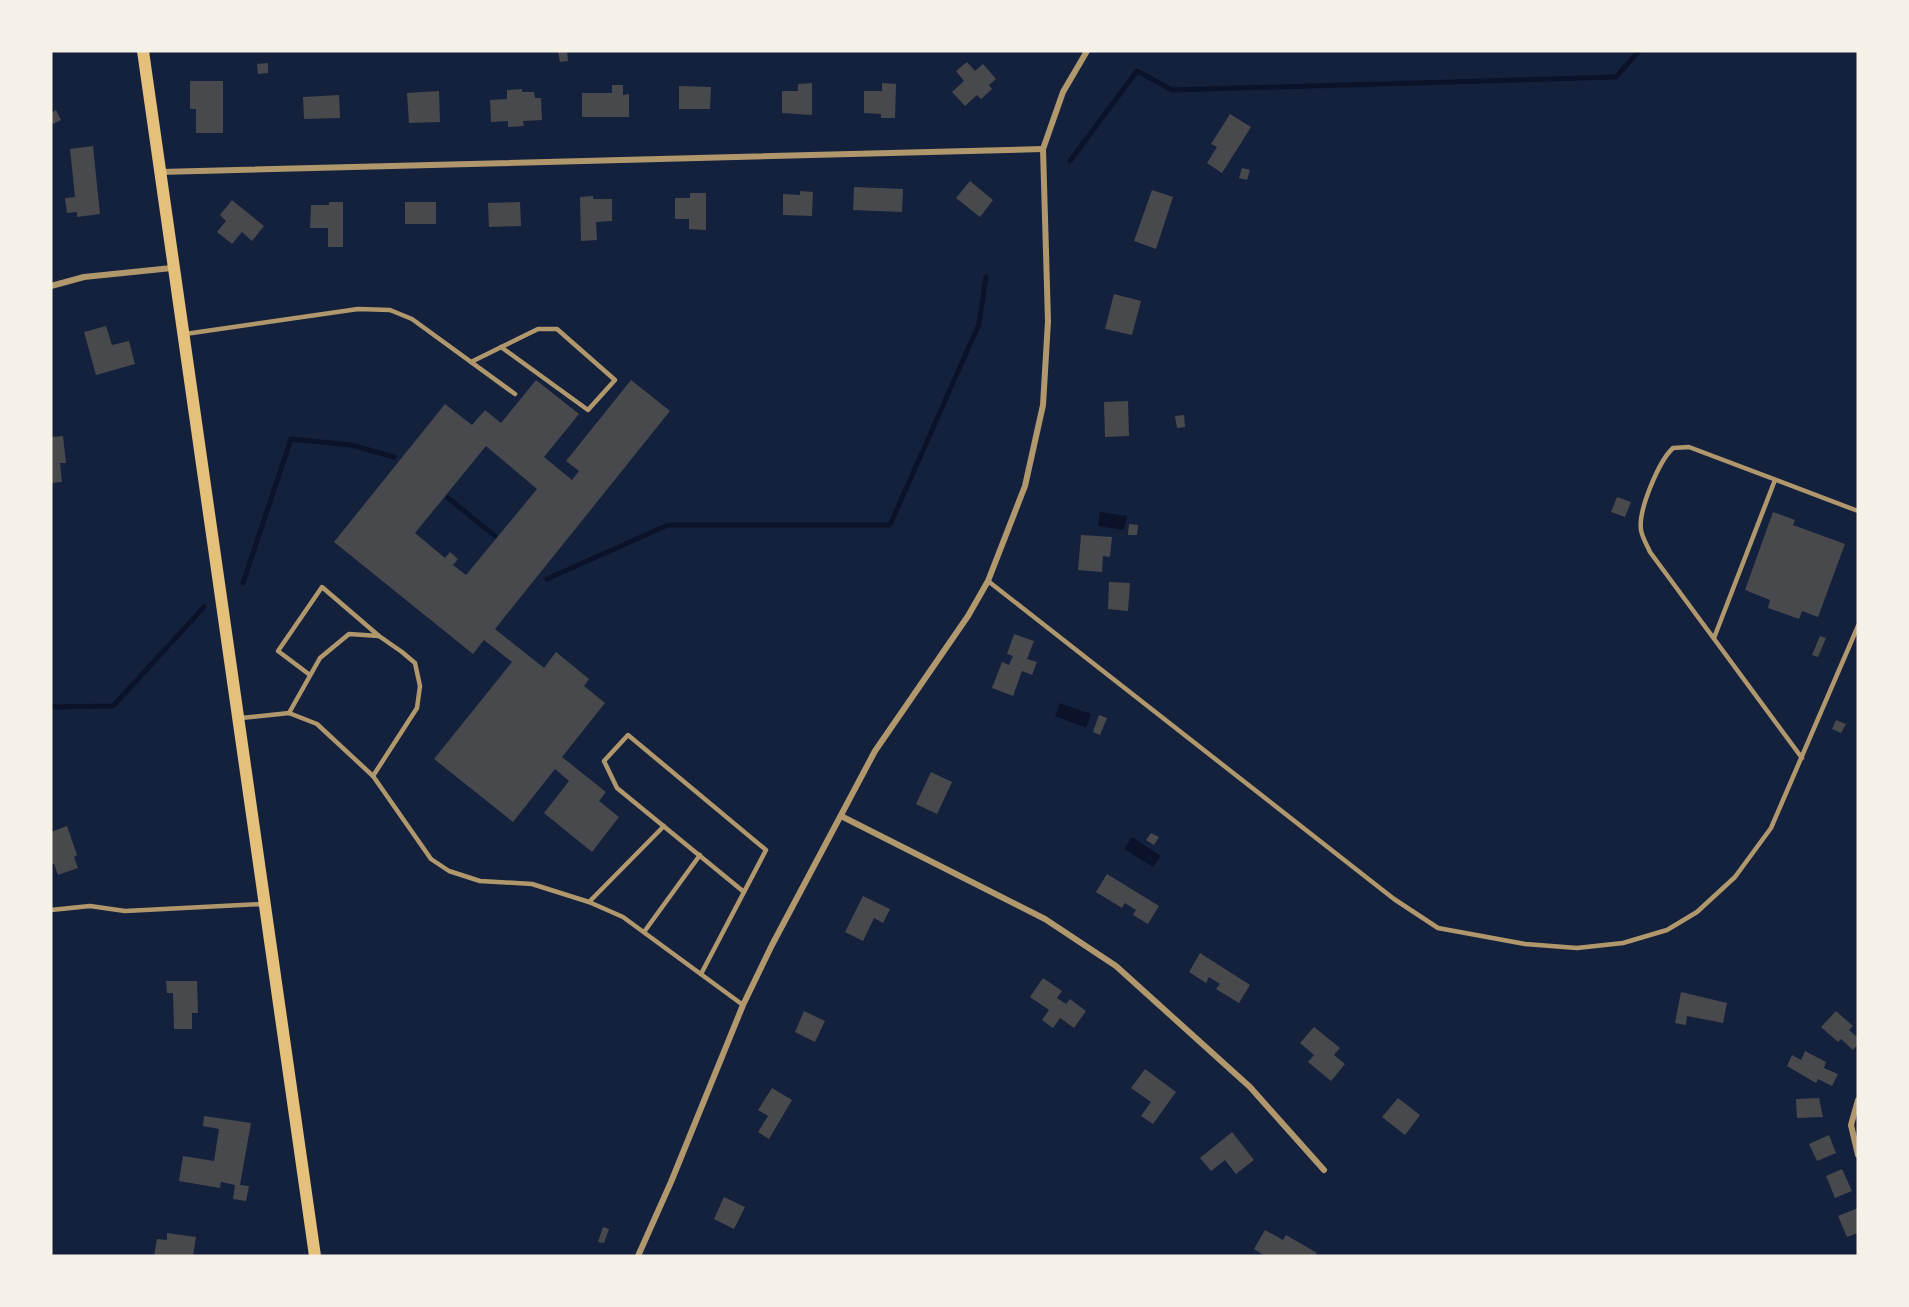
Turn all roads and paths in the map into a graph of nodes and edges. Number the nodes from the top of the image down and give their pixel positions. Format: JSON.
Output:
{"nodes":[{"id":1,"x":143,"y":51,"type":"edge"},
{"id":2,"x":1087,"y":51,"type":"edge"},
{"id":3,"x":1043,"y":149,"type":"junction"},
{"id":4,"x":159,"y":172,"type":"junction"},
{"id":5,"x":172,"y":268,"type":"junction"},
{"id":6,"x":51,"y":286,"type":"edge"},
{"id":7,"x":182,"y":334,"type":"junction"},
{"id":8,"x":501,"y":347,"type":"junction"},
{"id":9,"x":471,"y":362,"type":"junction"},
{"id":10,"x":515,"y":394,"type":"dead end"},
{"id":11,"x":1776,"y":480,"type":"junction"},
{"id":12,"x":1858,"y":511,"type":"edge"},
{"id":13,"x":988,"y":580,"type":"junction"},
{"id":14,"x":1858,"y":626,"type":"edge"},
{"id":15,"x":379,"y":636,"type":"junction"},
{"id":16,"x":1714,"y":638,"type":"junction"},
{"id":17,"x":310,"y":675,"type":"junction"},
{"id":18,"x":289,"y":713,"type":"junction"},
{"id":19,"x":238,"y":718,"type":"junction"},
{"id":20,"x":1802,"y":758,"type":"junction"},
{"id":21,"x":373,"y":776,"type":"junction"},
{"id":22,"x":841,"y":816,"type":"junction"},
{"id":23,"x":664,"y":826,"type":"junction"},
{"id":24,"x":700,"y":855,"type":"junction"},
{"id":25,"x":744,"y":892,"type":"junction"},
{"id":26,"x":589,"y":902,"type":"junction"},
{"id":27,"x":265,"y":904,"type":"junction"},
{"id":28,"x":51,"y":910,"type":"edge"},
{"id":29,"x":644,"y":932,"type":"junction"},
{"id":30,"x":701,"y":974,"type":"junction"},
{"id":31,"x":743,"y":1005,"type":"junction"},
{"id":32,"x":1858,"y":1100,"type":"edge"},
{"id":33,"x":1858,"y":1155,"type":"edge"},
{"id":34,"x":1324,"y":1170,"type":"dead end"},
{"id":35,"x":315,"y":1256,"type":"edge"},
{"id":36,"x":638,"y":1256,"type":"edge"}],
"edges":[{"from":1,"to":4,"type":"main road"},
{"from":2,"to":3,"type":"street"},
{"from":3,"to":4,"type":"street"},
{"from":3,"to":13,"type":"street"},
{"from":4,"to":5,"type":"main road"},
{"from":5,"to":6,"type":"street"},
{"from":5,"to":7,"type":"main road"},
{"from":7,"to":9,"type":"lane"},
{"from":7,"to":19,"type":"main road"},
{"from":8,"to":8,"type":"lane"},
{"from":8,"to":9,"type":"lane"},
{"from":9,"to":10,"type":"lane"},
{"from":11,"to":12,"type":"lane"},
{"from":11,"to":16,"type":"lane"},
{"from":11,"to":16,"type":"lane"},
{"from":13,"to":20,"type":"lane"},
{"from":13,"to":22,"type":"street"},
{"from":14,"to":20,"type":"lane"},
{"from":15,"to":17,"type":"lane"},
{"from":15,"to":17,"type":"lane"},
{"from":15,"to":21,"type":"lane"},
{"from":16,"to":20,"type":"lane"},
{"from":17,"to":18,"type":"lane"},
{"from":18,"to":19,"type":"lane"},
{"from":18,"to":21,"type":"lane"},
{"from":19,"to":27,"type":"main road"},
{"from":21,"to":26,"type":"lane"},
{"from":22,"to":31,"type":"street"},
{"from":22,"to":34,"type":"street"},
{"from":23,"to":24,"type":"lane"},
{"from":23,"to":25,"type":"lane"},
{"from":23,"to":26,"type":"lane"},
{"from":24,"to":25,"type":"lane"},
{"from":24,"to":29,"type":"lane"},
{"from":25,"to":30,"type":"lane"},
{"from":26,"to":29,"type":"lane"},
{"from":27,"to":28,"type":"lane"},
{"from":27,"to":35,"type":"main road"},
{"from":29,"to":30,"type":"lane"},
{"from":30,"to":31,"type":"lane"},
{"from":31,"to":36,"type":"street"},
{"from":32,"to":33,"type":"street"}]}
